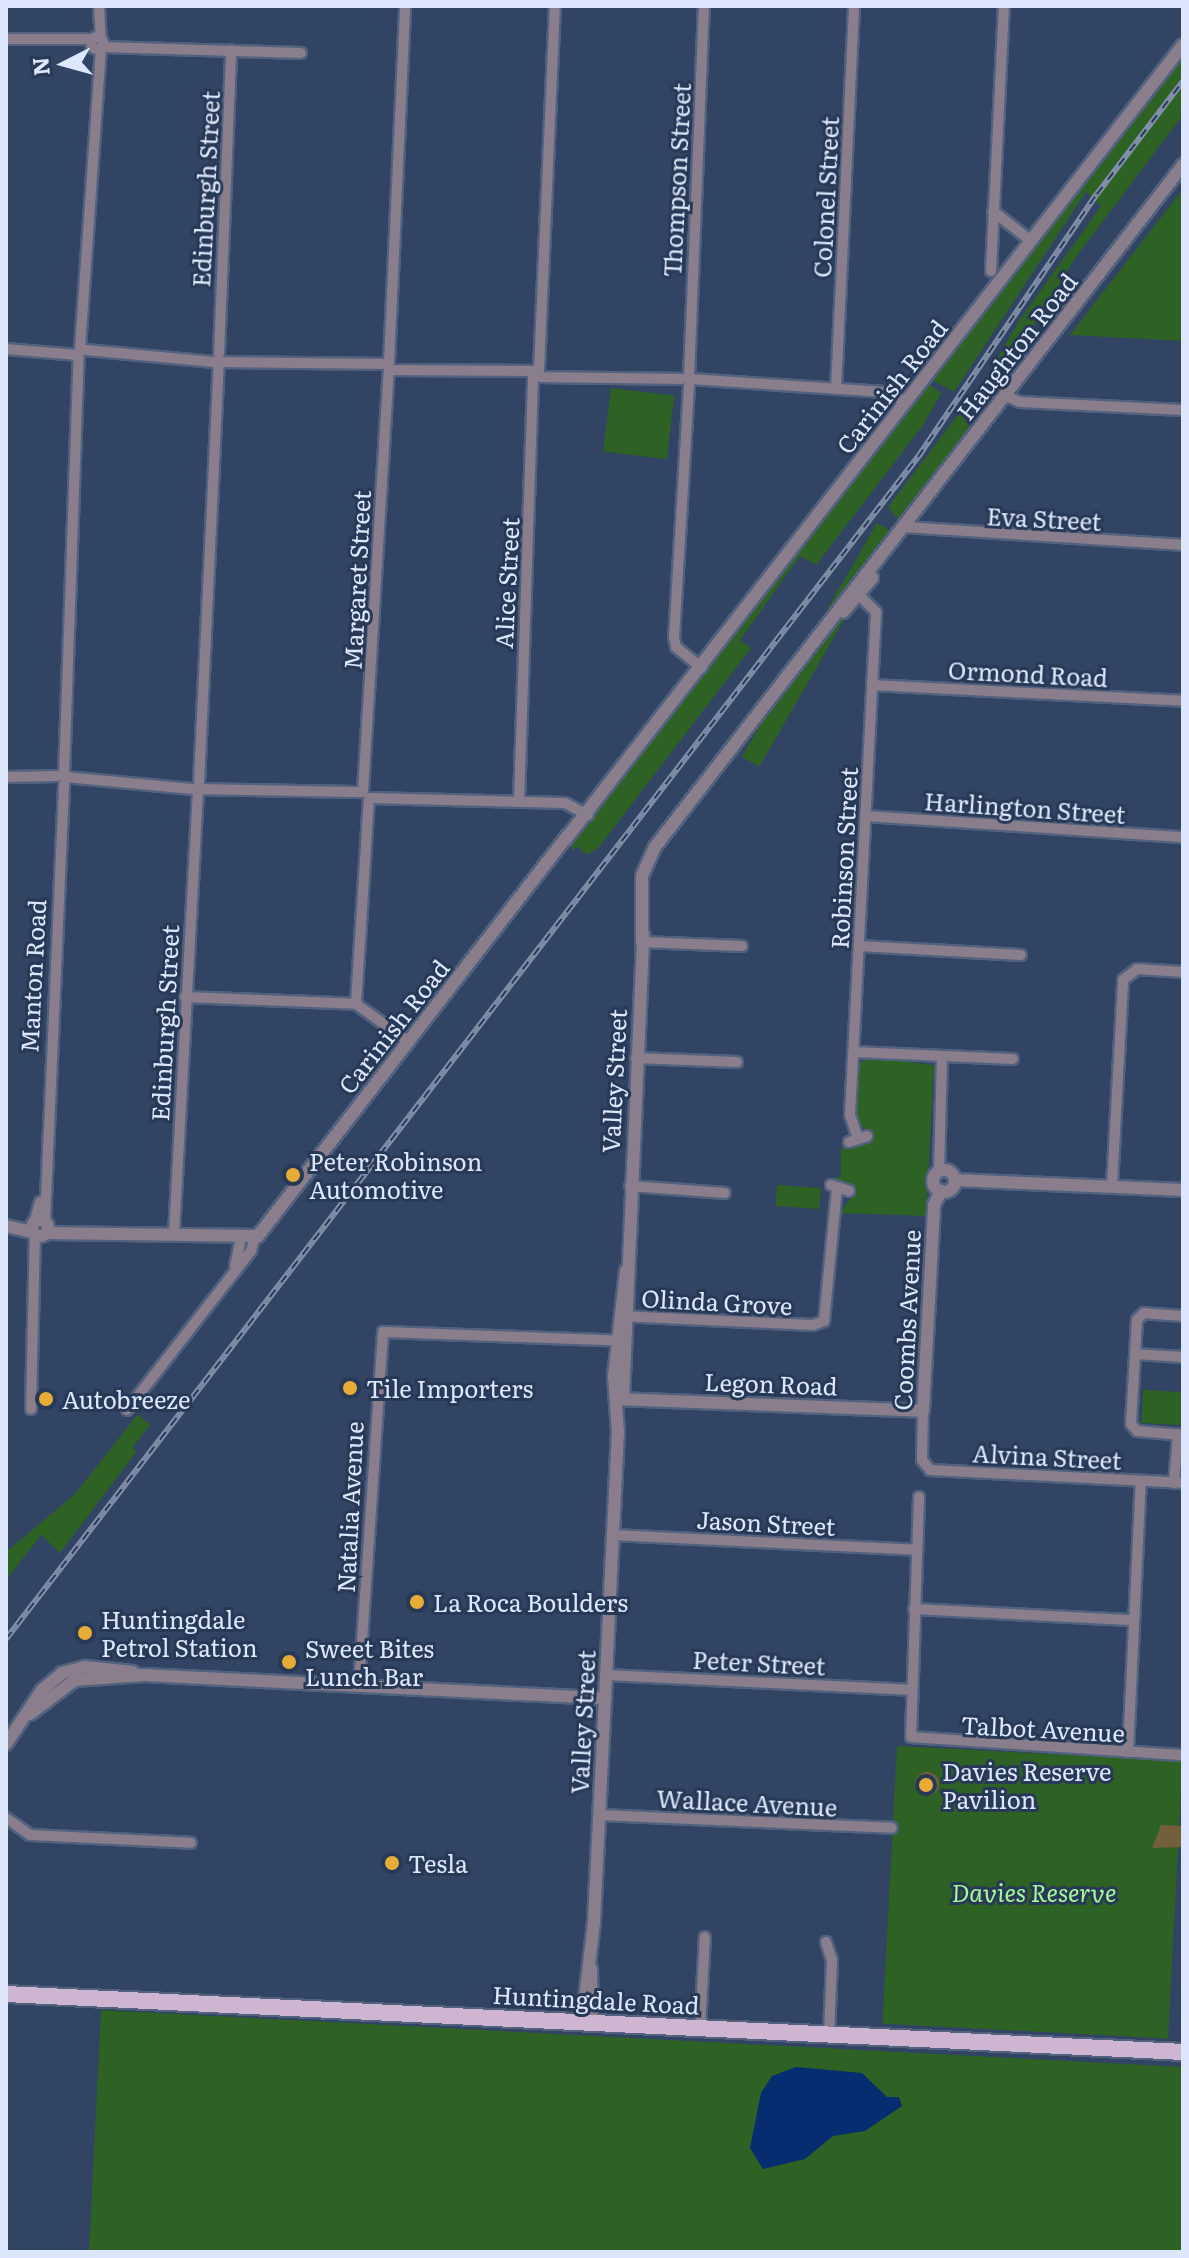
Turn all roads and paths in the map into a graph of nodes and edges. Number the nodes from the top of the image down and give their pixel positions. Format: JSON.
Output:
{"nodes":[{"id":1,"x":405,"y":6,"type":"edge"},
{"id":2,"x":555,"y":6,"type":"edge"},
{"id":3,"x":704,"y":6,"type":"edge"},
{"id":4,"x":854,"y":6,"type":"edge"},
{"id":5,"x":1004,"y":6,"type":"edge"},
{"id":6,"x":99,"y":10,"type":"edge"},
{"id":7,"x":6,"y":39,"type":"edge"},
{"id":8,"x":98,"y":43,"type":"junction"},
{"id":9,"x":1183,"y":45,"type":"edge"},
{"id":10,"x":231,"y":50,"type":"junction"},
{"id":11,"x":301,"y":53,"type":"dead end"},
{"id":12,"x":1183,"y":165,"type":"edge"},
{"id":13,"x":993,"y":211,"type":"junction"},
{"id":14,"x":1031,"y":241,"type":"junction"},
{"id":15,"x":991,"y":271,"type":"dead end"},
{"id":16,"x":6,"y":349,"type":"edge"},
{"id":17,"x":82,"y":352,"type":"junction"},
{"id":18,"x":216,"y":358,"type":"junction"},
{"id":19,"x":386,"y":367,"type":"junction"},
{"id":20,"x":536,"y":374,"type":"junction"},
{"id":21,"x":686,"y":382,"type":"junction"},
{"id":22,"x":836,"y":389,"type":"junction"},
{"id":23,"x":1006,"y":396,"type":"junction"},
{"id":24,"x":903,"y":406,"type":"junction"},
{"id":25,"x":1183,"y":410,"type":"edge"},
{"id":26,"x":905,"y":527,"type":"junction"},
{"id":27,"x":1183,"y":545,"type":"edge"},
{"id":28,"x":859,"y":593,"type":"junction"},
{"id":29,"x":702,"y":668,"type":"junction"},
{"id":30,"x":872,"y":685,"type":"junction"},
{"id":31,"x":1183,"y":701,"type":"edge"},
{"id":32,"x":6,"y":777,"type":"edge"},
{"id":33,"x":61,"y":779,"type":"junction"},
{"id":34,"x":196,"y":786,"type":"junction"},
{"id":35,"x":366,"y":795,"type":"junction"},
{"id":36,"x":515,"y":802,"type":"junction"},
{"id":37,"x":584,"y":816,"type":"junction"},
{"id":38,"x":865,"y":816,"type":"junction"},
{"id":39,"x":1183,"y":837,"type":"edge"},
{"id":40,"x":646,"y":870,"type":"joint"},
{"id":41,"x":642,"y":942,"type":"junction"},
{"id":42,"x":742,"y":946,"type":"dead end"},
{"id":43,"x":859,"y":946,"type":"junction"},
{"id":44,"x":1021,"y":955,"type":"dead end"},
{"id":45,"x":1183,"y":972,"type":"edge"},
{"id":46,"x":185,"y":997,"type":"junction"},
{"id":47,"x":356,"y":1004,"type":"junction"},
{"id":48,"x":409,"y":1042,"type":"junction"},
{"id":49,"x":854,"y":1052,"type":"junction"},
{"id":50,"x":942,"y":1057,"type":"junction"},
{"id":51,"x":636,"y":1058,"type":"junction"},
{"id":52,"x":1013,"y":1059,"type":"dead end"},
{"id":53,"x":737,"y":1062,"type":"dead end"},
{"id":54,"x":858,"y":1138,"type":"dead end"},
{"id":55,"x":939,"y":1172,"type":"junction"},
{"id":56,"x":955,"y":1180,"type":"junction"},
{"id":57,"x":630,"y":1186,"type":"junction"},
{"id":58,"x":1112,"y":1186,"type":"junction"},
{"id":59,"x":1183,"y":1190,"type":"edge"},
{"id":60,"x":849,"y":1191,"type":"dead end"},
{"id":61,"x":941,"y":1191,"type":"junction"},
{"id":62,"x":725,"y":1193,"type":"dead end"},
{"id":63,"x":7,"y":1226,"type":"edge"},
{"id":64,"x":40,"y":1228,"type":"junction"},
{"id":65,"x":174,"y":1234,"type":"junction"},
{"id":66,"x":255,"y":1236,"type":"junction"},
{"id":67,"x":241,"y":1237,"type":"junction"},
{"id":68,"x":235,"y":1267,"type":"junction"},
{"id":69,"x":1183,"y":1316,"type":"edge"},
{"id":70,"x":623,"y":1317,"type":"junction"},
{"id":71,"x":621,"y":1341,"type":"junction"},
{"id":72,"x":1135,"y":1354,"type":"junction"},
{"id":73,"x":1183,"y":1357,"type":"edge"},
{"id":74,"x":620,"y":1399,"type":"junction"},
{"id":75,"x":31,"y":1409,"type":"dead end"},
{"id":76,"x":127,"y":1410,"type":"dead end"},
{"id":77,"x":923,"y":1411,"type":"junction"},
{"id":78,"x":1180,"y":1435,"type":"edge"},
{"id":79,"x":922,"y":1452,"type":"joint"},
{"id":80,"x":1141,"y":1481,"type":"junction"},
{"id":81,"x":1179,"y":1483,"type":"edge"},
{"id":82,"x":919,"y":1497,"type":"dead end"},
{"id":83,"x":613,"y":1535,"type":"junction"},
{"id":84,"x":917,"y":1550,"type":"junction"},
{"id":85,"x":914,"y":1609,"type":"junction"},
{"id":86,"x":1134,"y":1620,"type":"junction"},
{"id":87,"x":606,"y":1675,"type":"junction"},
{"id":88,"x":359,"y":1685,"type":"junction"},
{"id":89,"x":910,"y":1690,"type":"junction"},
{"id":90,"x":605,"y":1698,"type":"junction"},
{"id":91,"x":6,"y":1744,"type":"edge"},
{"id":92,"x":1128,"y":1752,"type":"junction"},
{"id":93,"x":1183,"y":1755,"type":"edge"},
{"id":94,"x":599,"y":1815,"type":"junction"},
{"id":95,"x":6,"y":1818,"type":"edge"},
{"id":96,"x":892,"y":1828,"type":"dead end"},
{"id":97,"x":191,"y":1843,"type":"dead end"},
{"id":98,"x":705,"y":1937,"type":"dead end"},
{"id":99,"x":826,"y":1942,"type":"dead end"},
{"id":100,"x":6,"y":1994,"type":"edge"},
{"id":101,"x":587,"y":2023,"type":"junction"},
{"id":102,"x":700,"y":2028,"type":"junction"},
{"id":103,"x":829,"y":2035,"type":"junction"},
{"id":104,"x":1183,"y":2052,"type":"edge"}],
"edges":[{"from":1,"to":19,"type":"street","name":"Margaret Street"},
{"from":2,"to":20,"type":"street","name":"Alice Street"},
{"from":3,"to":21,"type":"street","name":"Thompson Street"},
{"from":4,"to":22,"type":"street","name":"Colonel Street"},
{"from":5,"to":13,"type":"street"},
{"from":6,"to":8,"type":"street","name":"Manton Road"},
{"from":7,"to":8,"type":"street"},
{"from":8,"to":10,"type":"street"},
{"from":8,"to":17,"type":"street","name":"Manton Road"},
{"from":9,"to":14,"type":"street","name":"Carinish Road"},
{"from":10,"to":11,"type":"street"},
{"from":10,"to":18,"type":"street","name":"Edinburgh Street"},
{"from":12,"to":23,"type":"street","name":"Haughton Road"},
{"from":13,"to":14,"type":"street"},
{"from":13,"to":15,"type":"street"},
{"from":14,"to":24,"type":"street","name":"Carinish Road"},
{"from":16,"to":17,"type":"street"},
{"from":17,"to":18,"type":"street"},
{"from":17,"to":33,"type":"street","name":"Manton Road"},
{"from":18,"to":19,"type":"street"},
{"from":18,"to":34,"type":"street","name":"Edinburgh Street"},
{"from":19,"to":20,"type":"street"},
{"from":19,"to":35,"type":"street","name":"Margaret Street"},
{"from":20,"to":21,"type":"street"},
{"from":20,"to":36,"type":"street","name":"Alice Street"},
{"from":21,"to":22,"type":"street"},
{"from":21,"to":29,"type":"street","name":"Thompson Street"},
{"from":22,"to":24,"type":"street"},
{"from":23,"to":25,"type":"street"},
{"from":23,"to":26,"type":"street","name":"Haughton Road"},
{"from":24,"to":29,"type":"street","name":"Carinish Road"},
{"from":26,"to":27,"type":"street","name":"Eva Street"},
{"from":26,"to":28,"type":"street","name":"Haughton Road"},
{"from":28,"to":30,"type":"street","name":"Robinson Street"},
{"from":28,"to":40,"type":"street","name":"Haughton Road"},
{"from":29,"to":37,"type":"street","name":"Carinish Road"},
{"from":30,"to":31,"type":"street","name":"Ormond Road"},
{"from":30,"to":38,"type":"street","name":"Robinson Street"},
{"from":32,"to":33,"type":"street"},
{"from":33,"to":34,"type":"street"},
{"from":33,"to":64,"type":"street","name":"Manton Road"},
{"from":34,"to":35,"type":"street"},
{"from":34,"to":46,"type":"street","name":"Edinburgh Street"},
{"from":35,"to":36,"type":"street"},
{"from":35,"to":47,"type":"street","name":"Margaret Street"},
{"from":36,"to":37,"type":"street"},
{"from":37,"to":48,"type":"street","name":"Carinish Road"},
{"from":38,"to":39,"type":"street","name":"Harlington Street"},
{"from":38,"to":43,"type":"street","name":"Robinson Street"},
{"from":40,"to":41,"type":"street","name":"Valley Street"},
{"from":41,"to":42,"type":"street"},
{"from":41,"to":51,"type":"street","name":"Valley Street"},
{"from":43,"to":44,"type":"street"},
{"from":43,"to":49,"type":"street","name":"Robinson Street"},
{"from":45,"to":58,"type":"street"},
{"from":46,"to":47,"type":"street"},
{"from":46,"to":65,"type":"street","name":"Edinburgh Street"},
{"from":47,"to":48,"type":"street"},
{"from":48,"to":66,"type":"street","name":"Carinish Road"},
{"from":49,"to":50,"type":"street"},
{"from":49,"to":54,"type":"street","name":"Robinson Street"},
{"from":50,"to":52,"type":"street"},
{"from":50,"to":55,"type":"street"},
{"from":51,"to":53,"type":"street"},
{"from":51,"to":57,"type":"street","name":"Valley Street"},
{"from":55,"to":56,"type":"street"},
{"from":55,"to":61,"type":"street","name":"Coombs Avenue"},
{"from":56,"to":58,"type":"street"},
{"from":56,"to":61,"type":"street"},
{"from":57,"to":62,"type":"street"},
{"from":57,"to":70,"type":"street","name":"Valley Street"},
{"from":58,"to":59,"type":"street"},
{"from":60,"to":70,"type":"street","name":"Olinda Grove"},
{"from":61,"to":77,"type":"street","name":"Coombs Avenue"},
{"from":63,"to":64,"type":"street"},
{"from":64,"to":65,"type":"street"},
{"from":64,"to":75,"type":"street","name":"Manton Road"},
{"from":65,"to":67,"type":"street"},
{"from":66,"to":67,"type":"street"},
{"from":66,"to":68,"type":"street","name":"Carinish Road"},
{"from":67,"to":68,"type":"street","name":"Carinish Road"},
{"from":68,"to":76,"type":"street","name":"Carinish Road"},
{"from":69,"to":72,"type":"street"},
{"from":70,"to":71,"type":"street","name":"Valley Street"},
{"from":71,"to":74,"type":"street","name":"Valley Street"},
{"from":71,"to":88,"type":"street","name":"Natalia Avenue"},
{"from":72,"to":73,"type":"street"},
{"from":72,"to":78,"type":"street"},
{"from":74,"to":77,"type":"street","name":"Legon Road"},
{"from":74,"to":83,"type":"street","name":"Valley Street"},
{"from":77,"to":79,"type":"street","name":"Coombs Avenue"},
{"from":78,"to":81,"type":"street"},
{"from":79,"to":80,"type":"street","name":"Alvina Street"},
{"from":80,"to":81,"type":"street","name":"Alvina Street"},
{"from":80,"to":86,"type":"street"},
{"from":82,"to":84,"type":"street"},
{"from":83,"to":84,"type":"street","name":"Jason Street"},
{"from":83,"to":87,"type":"street","name":"Valley Street"},
{"from":84,"to":85,"type":"street"},
{"from":85,"to":86,"type":"street"},
{"from":85,"to":89,"type":"street"},
{"from":86,"to":92,"type":"street"},
{"from":87,"to":89,"type":"street","name":"Peter Street"},
{"from":87,"to":90,"type":"street","name":"Valley Street"},
{"from":88,"to":90,"type":"street"},
{"from":88,"to":91,"type":"street"},
{"from":89,"to":92,"type":"street","name":"Talbot Avenue"},
{"from":90,"to":94,"type":"street","name":"Valley Street"},
{"from":92,"to":93,"type":"street","name":"Talbot Avenue"},
{"from":94,"to":96,"type":"street","name":"Wallace Avenue"},
{"from":94,"to":101,"type":"street","name":"Valley Street"},
{"from":95,"to":97,"type":"street"},
{"from":98,"to":102,"type":"street"},
{"from":99,"to":103,"type":"street"},
{"from":100,"to":101,"type":"main road","name":"Huntingdale Road"},
{"from":101,"to":102,"type":"main road","name":"Huntingdale Road"},
{"from":102,"to":103,"type":"main road","name":"Huntingdale Road"},
{"from":103,"to":104,"type":"main road","name":"Huntingdale Road"}]}
